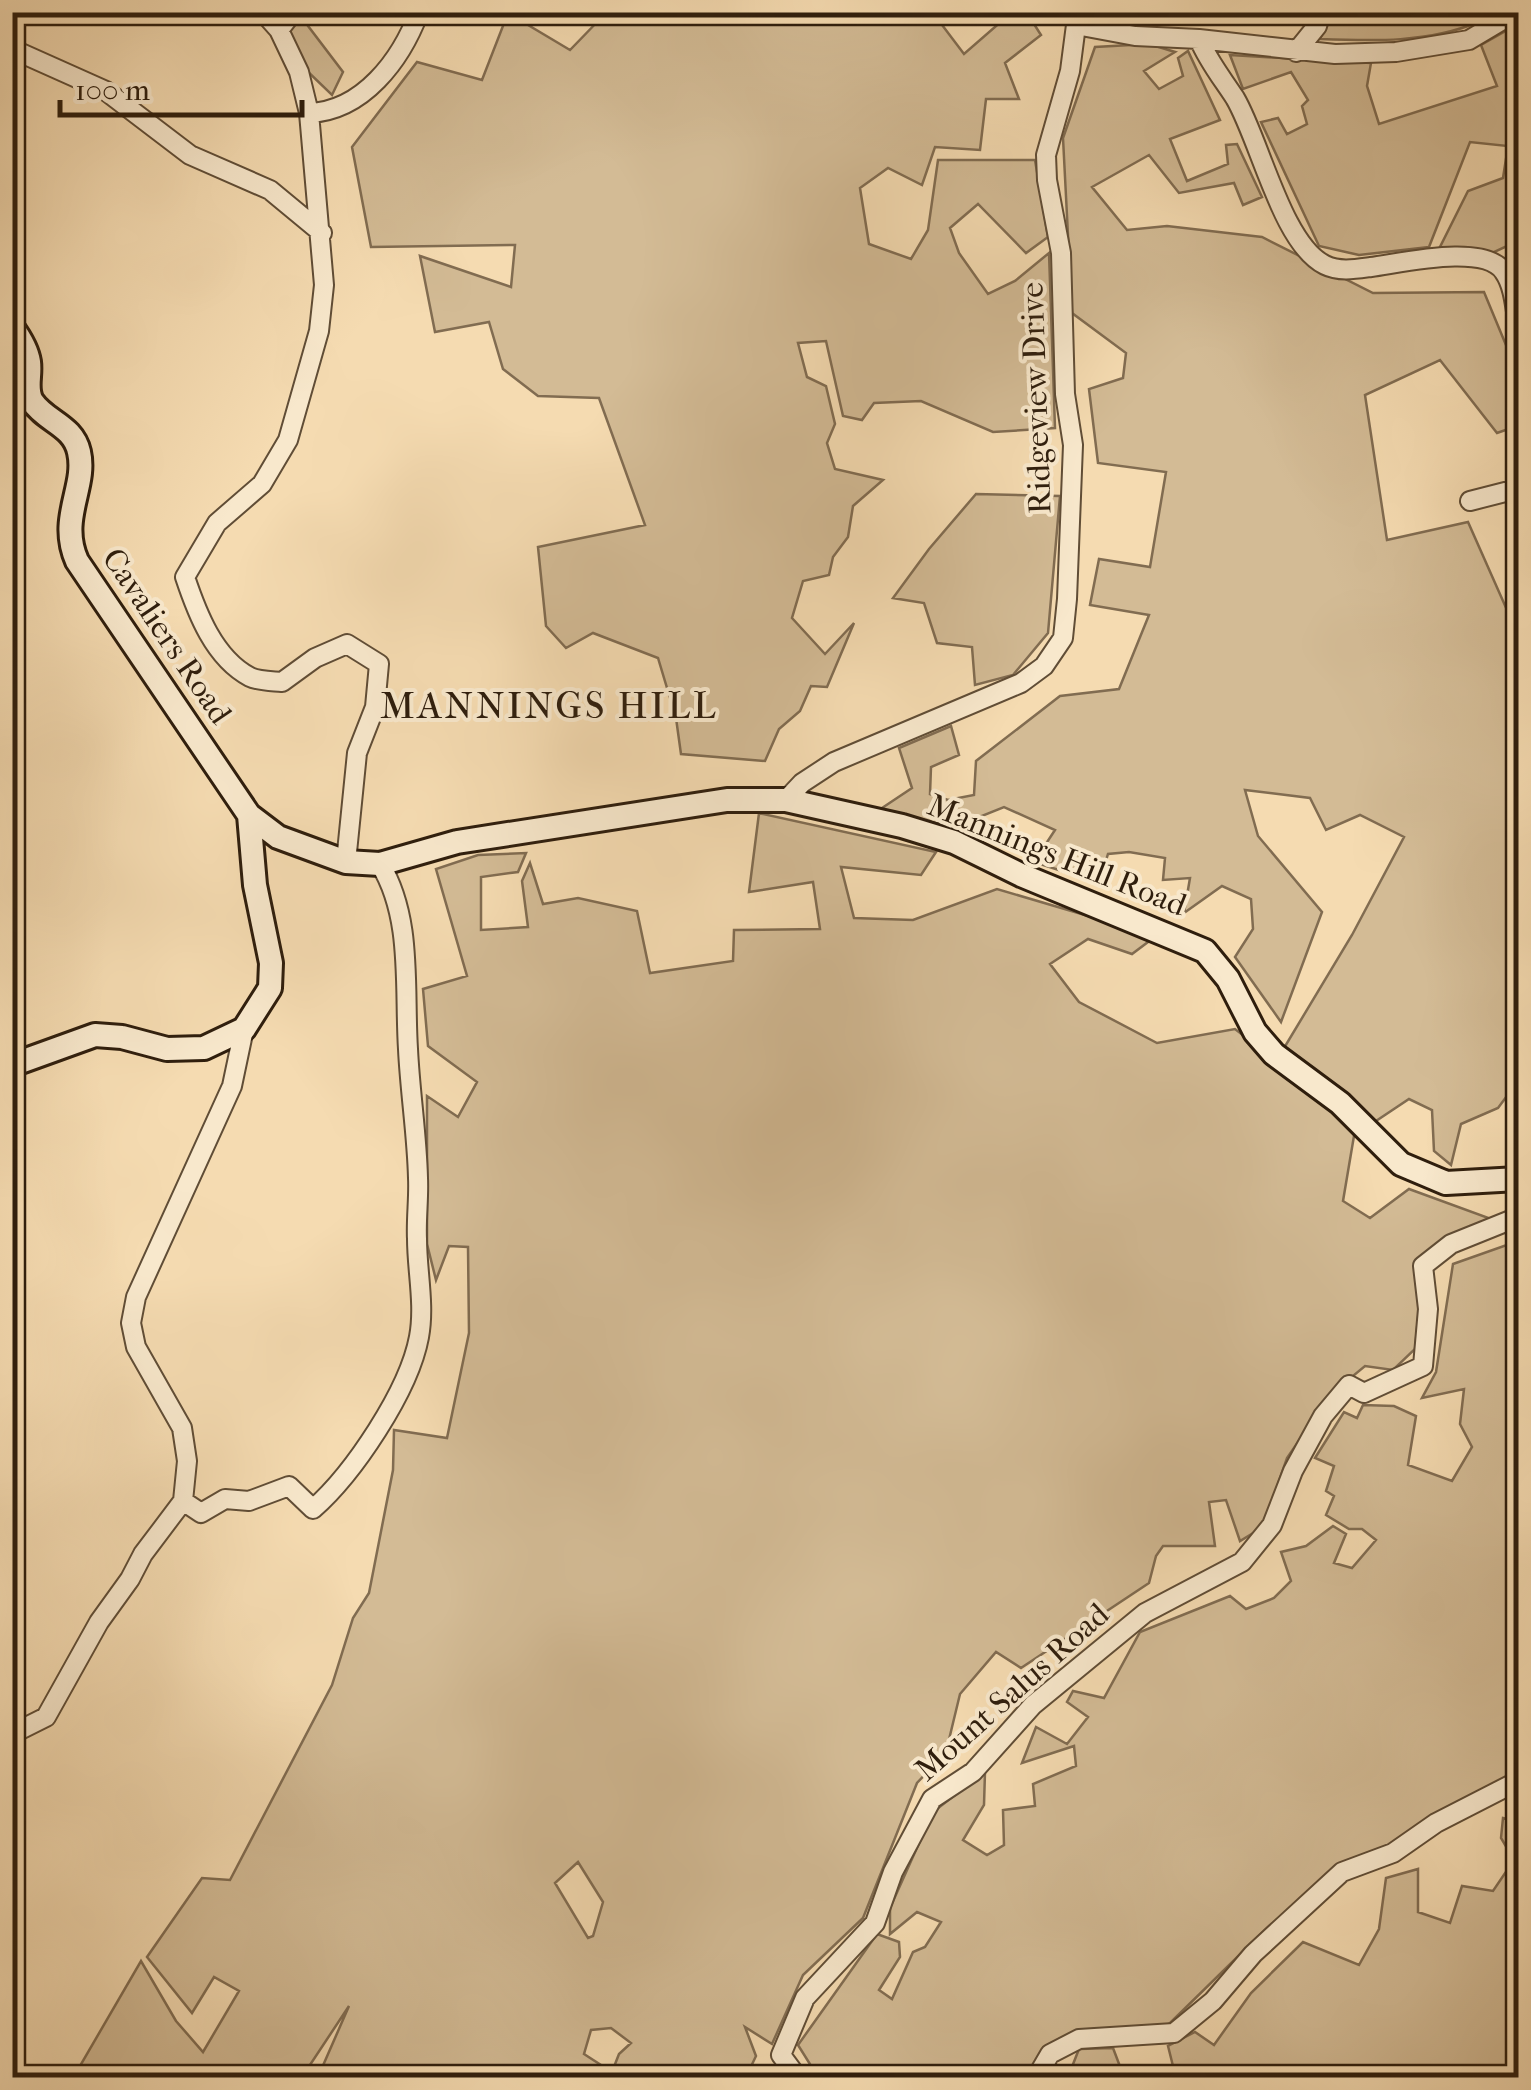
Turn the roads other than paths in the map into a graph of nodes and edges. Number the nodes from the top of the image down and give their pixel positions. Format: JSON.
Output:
{"nodes":[{"id":1,"x":263,"y":12,"type":"edge"},
{"id":2,"x":292,"y":12,"type":"edge"},
{"id":3,"x":419,"y":12,"type":"edge"},
{"id":4,"x":1321,"y":12,"type":"edge"},
{"id":5,"x":1516,"y":12,"type":"edge"},
{"id":6,"x":1074,"y":19,"type":"edge"},
{"id":7,"x":280,"y":30,"type":"junction"},
{"id":8,"x":1199,"y":39,"type":"junction"},
{"id":9,"x":12,"y":49,"type":"edge"},
{"id":10,"x":1296,"y":52,"type":"junction"},
{"id":11,"x":309,"y":113,"type":"junction"},
{"id":12,"x":322,"y":233,"type":"junction"},
{"id":13,"x":1518,"y":324,"type":"edge"},
{"id":14,"x":12,"y":327,"type":"edge"},
{"id":15,"x":1518,"y":483,"type":"edge"},
{"id":16,"x":1470,"y":501,"type":"dead end"},
{"id":17,"x":786,"y":800,"type":"junction"},
{"id":18,"x":248,"y":815,"type":"junction"},
{"id":19,"x":346,"y":862,"type":"junction"},
{"id":20,"x":380,"y":864,"type":"junction"},
{"id":21,"x":244,"y":1028,"type":"junction"},
{"id":22,"x":12,"y":1065,"type":"edge"},
{"id":23,"x":1518,"y":1179,"type":"edge"},
{"id":24,"x":1518,"y":1217,"type":"edge"},
{"id":25,"x":183,"y":1501,"type":"junction"},
{"id":26,"x":12,"y":1734,"type":"edge"},
{"id":27,"x":1518,"y":1781,"type":"edge"},
{"id":28,"x":798,"y":2078,"type":"edge"},
{"id":29,"x":1036,"y":2078,"type":"edge"}],
"edges":[{"from":1,"to":7,"type":"street"},
{"from":2,"to":7,"type":"street"},
{"from":3,"to":11,"type":"street"},
{"from":4,"to":10,"type":"street"},
{"from":5,"to":10,"type":"street"},
{"from":6,"to":8,"type":"street"},
{"from":6,"to":17,"type":"street","name":"Ridgeview Drive"},
{"from":7,"to":11,"type":"street"},
{"from":8,"to":10,"type":"street"},
{"from":8,"to":13,"type":"street"},
{"from":9,"to":12,"type":"street"},
{"from":11,"to":12,"type":"street"},
{"from":12,"to":19,"type":"street"},
{"from":14,"to":18,"type":"main road","name":"Cavaliers Road"},
{"from":15,"to":16,"type":"street"},
{"from":17,"to":20,"type":"main road","name":"Mannings Hill Road"},
{"from":17,"to":23,"type":"main road","name":"Mannings Hill Road"},
{"from":18,"to":19,"type":"main road","name":"Mannings Hill Road"},
{"from":18,"to":21,"type":"main road"},
{"from":19,"to":20,"type":"main road","name":"Mannings Hill Road"},
{"from":20,"to":25,"type":"street"},
{"from":21,"to":22,"type":"main road"},
{"from":21,"to":25,"type":"street"},
{"from":24,"to":28,"type":"street","name":"Mount Salus Road"},
{"from":25,"to":26,"type":"street"},
{"from":27,"to":29,"type":"street"}]}
